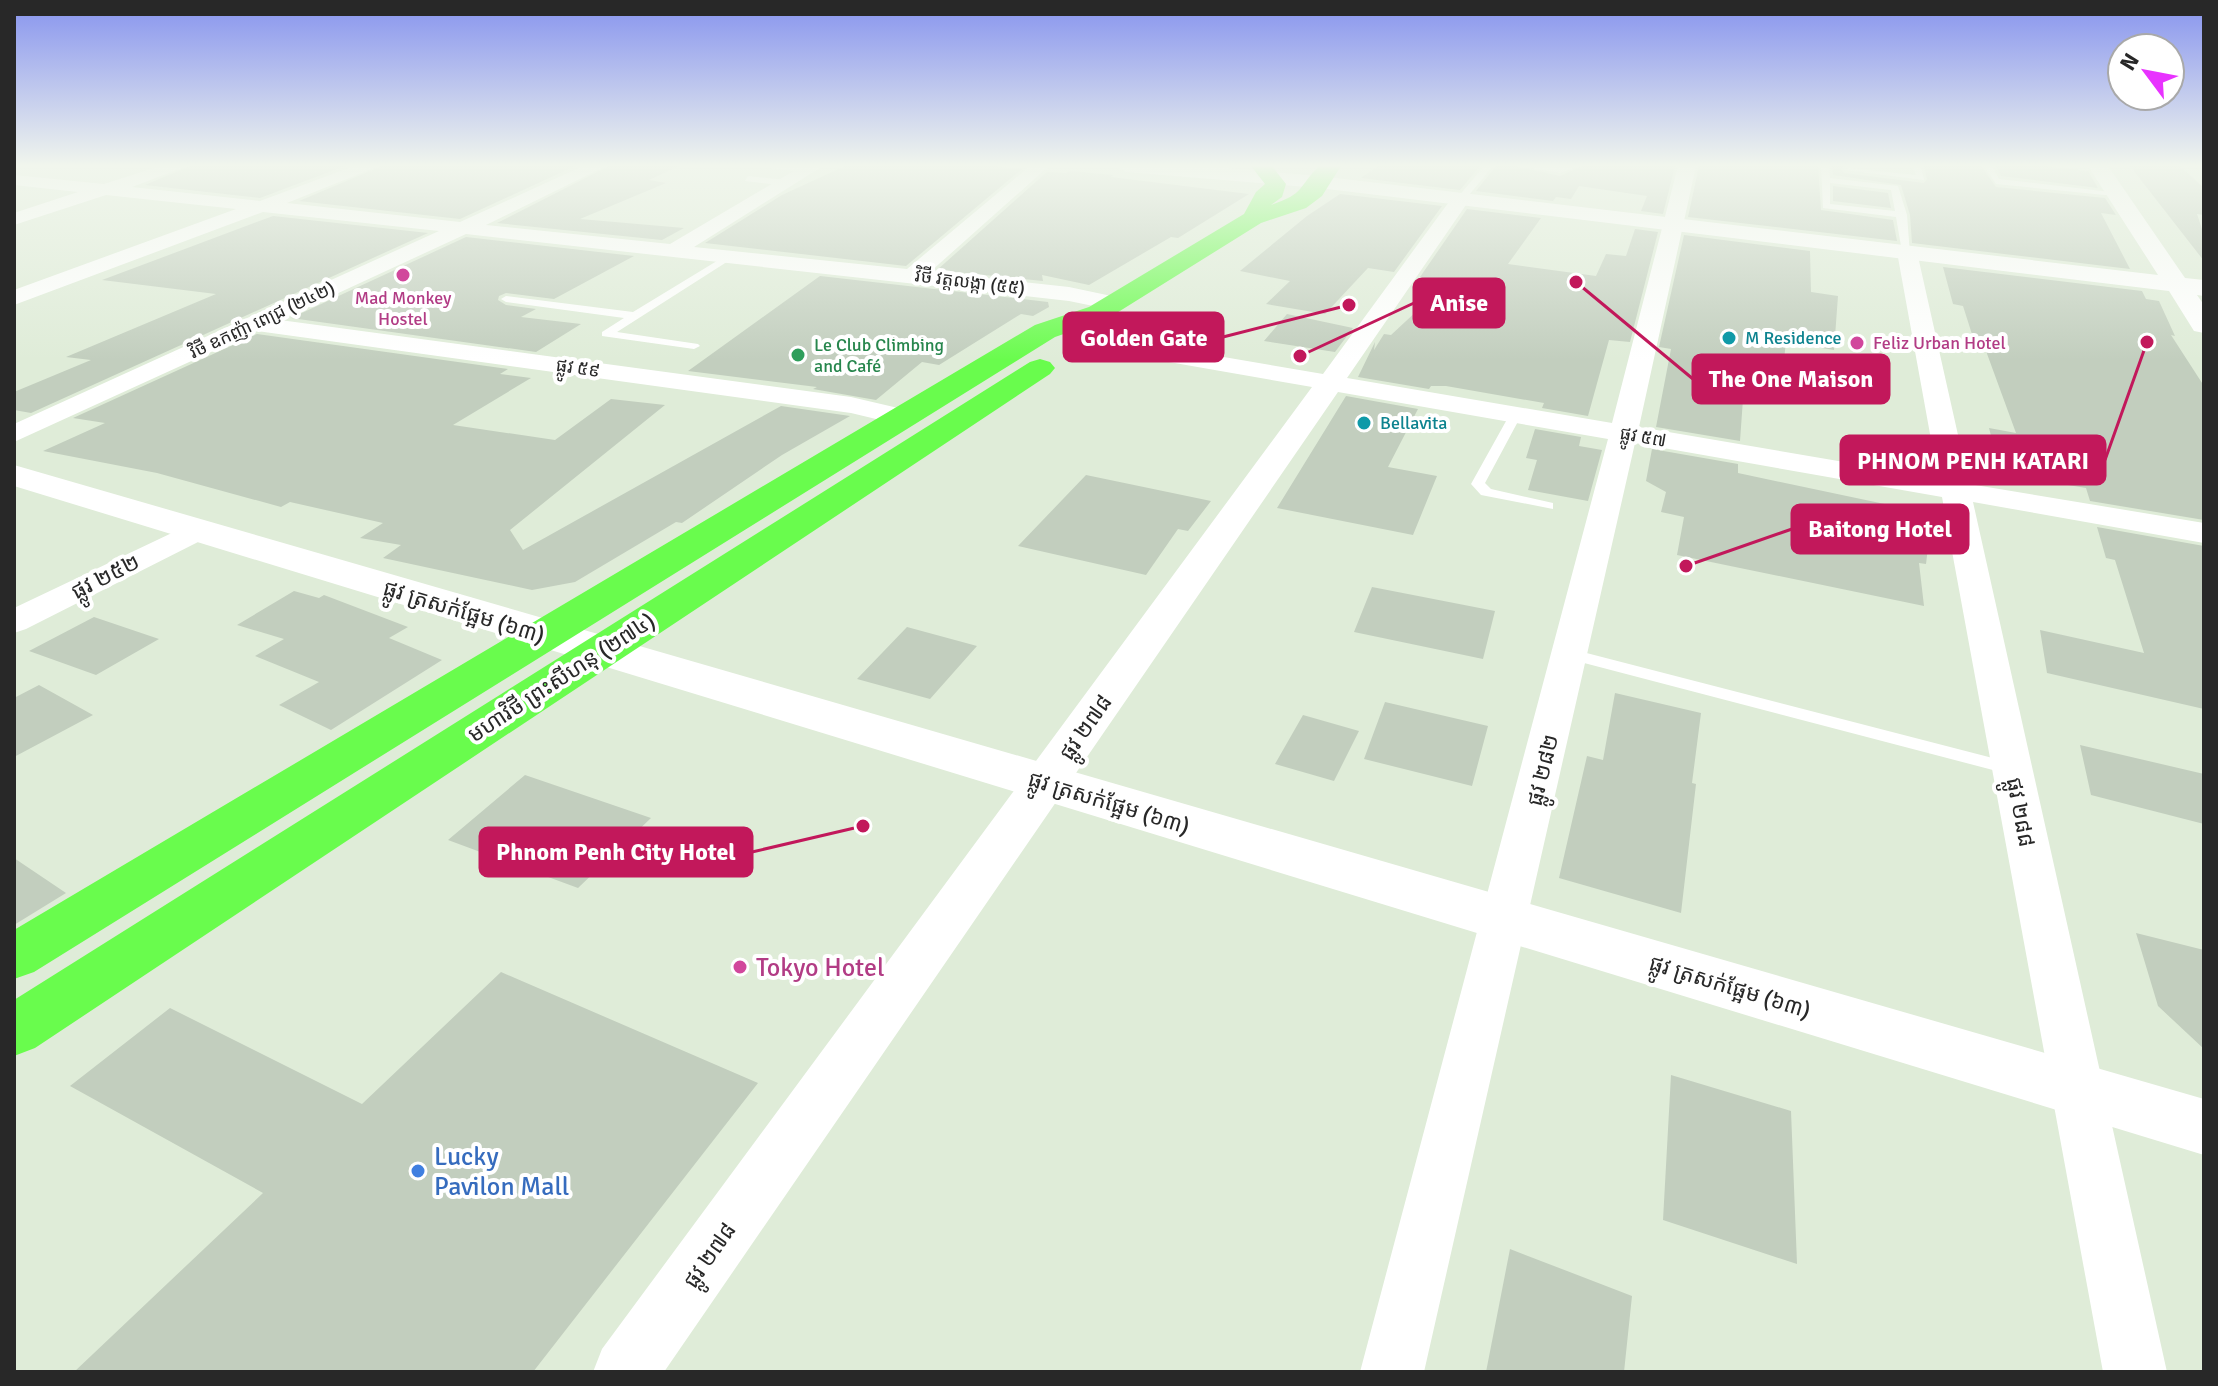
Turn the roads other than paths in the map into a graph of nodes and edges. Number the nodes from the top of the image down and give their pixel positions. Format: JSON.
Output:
{"nodes":[{"id":1,"x":196,"y":231,"type":"edge"},
{"id":2,"x":458,"y":231,"type":"edge"},
{"id":3,"x":490,"y":231,"type":"edge"},
{"id":4,"x":707,"y":231,"type":"edge"},
{"id":5,"x":965,"y":231,"type":"edge"},
{"id":6,"x":1234,"y":231,"type":"edge"},
{"id":7,"x":1438,"y":231,"type":"edge"},
{"id":8,"x":1670,"y":231,"type":"edge"},
{"id":9,"x":1827,"y":231,"type":"edge"},
{"id":10,"x":1895,"y":231,"type":"edge"},
{"id":11,"x":1903,"y":231,"type":"edge"},
{"id":12,"x":2140,"y":231,"type":"edge"},
{"id":13,"x":1904,"y":234,"type":"junction"},
{"id":14,"x":674,"y":250,"type":"junction"},
{"id":15,"x":730,"y":256,"type":"junction"},
{"id":16,"x":912,"y":276,"type":"junction"},
{"id":17,"x":2177,"y":285,"type":"junction"},
{"id":18,"x":2204,"y":288,"type":"edge"},
{"id":19,"x":14,"y":298,"type":"edge"},
{"id":20,"x":506,"y":299,"type":"dead end"},
{"id":21,"x":635,"y":316,"type":"junction"},
{"id":22,"x":1098,"y":319,"type":"junction"},
{"id":23,"x":254,"y":324,"type":"junction"},
{"id":24,"x":2204,"y":325,"type":"edge"},
{"id":25,"x":694,"y":346,"type":"dead end"},
{"id":26,"x":1330,"y":383,"type":"junction"},
{"id":27,"x":1516,"y":414,"type":"junction"},
{"id":28,"x":901,"y":417,"type":"junction"},
{"id":29,"x":1621,"y":433,"type":"junction"},
{"id":30,"x":14,"y":434,"type":"edge"},
{"id":31,"x":14,"y":475,"type":"edge"},
{"id":32,"x":1955,"y":490,"type":"junction"},
{"id":33,"x":1548,"y":506,"type":"dead end"},
{"id":34,"x":195,"y":531,"type":"junction"},
{"id":35,"x":2204,"y":533,"type":"edge"},
{"id":36,"x":14,"y":622,"type":"edge"},
{"id":37,"x":542,"y":634,"type":"junction"},
{"id":38,"x":600,"y":651,"type":"junction"},
{"id":39,"x":1571,"y":654,"type":"junction"},
{"id":40,"x":2012,"y":769,"type":"junction"},
{"id":41,"x":1045,"y":783,"type":"junction"},
{"id":42,"x":1504,"y":919,"type":"junction"},
{"id":43,"x":14,"y":957,"type":"edge"},
{"id":44,"x":14,"y":1031,"type":"edge"},
{"id":45,"x":2077,"y":1089,"type":"junction"},
{"id":46,"x":2204,"y":1127,"type":"edge"},
{"id":47,"x":625,"y":1372,"type":"edge"},
{"id":48,"x":1392,"y":1372,"type":"edge"},
{"id":49,"x":2135,"y":1372,"type":"edge"}],
"edges":[{"from":1,"to":19,"type":"street"},
{"from":2,"to":23,"type":"street","name":"វិថី ឧកញ៉ា ពេជ្រ (២៤២)"},
{"from":3,"to":14,"type":"street","name":"វិថី វត្តលង្កា (៥៥)"},
{"from":4,"to":14,"type":"street"},
{"from":5,"to":16,"type":"street"},
{"from":6,"to":22,"type":"main road","name":"មហាវិថី ព្រះសីហនុ (២៧៤)"},
{"from":7,"to":26,"type":"street","name":"ផ្លូវ ២៧៨"},
{"from":8,"to":29,"type":"street","name":"ផ្លូវ ២៨២"},
{"from":9,"to":13,"type":"street"},
{"from":10,"to":13,"type":"lane"},
{"from":11,"to":13,"type":"lane"},
{"from":12,"to":17,"type":"street"},
{"from":13,"to":17,"type":"street"},
{"from":13,"to":32,"type":"street","name":"ផ្លូវ ២៨៨"},
{"from":14,"to":15,"type":"street","name":"វិថី វត្តលង្កា (៥៥)"},
{"from":15,"to":16,"type":"street","name":"វិថី វត្តលង្កា (៥៥)"},
{"from":15,"to":21,"type":"lane"},
{"from":16,"to":22,"type":"street","name":"វិថី វត្តលង្កា (៥៥)"},
{"from":17,"to":18,"type":"street"},
{"from":17,"to":24,"type":"street"},
{"from":20,"to":21,"type":"lane"},
{"from":21,"to":25,"type":"lane"},
{"from":22,"to":26,"type":"street","name":"ផ្លូវ ៥៧"},
{"from":22,"to":28,"type":"main road","name":"មហាវិថី ព្រះសីហនុ (២៧៤)"},
{"from":22,"to":38,"type":"main road","name":"មហាវិថី ព្រះសីហនុ (២៧៤)"},
{"from":23,"to":28,"type":"street","name":"ផ្លូវ ៥៩"},
{"from":23,"to":30,"type":"street","name":"វិថី ឧកញ៉ា ពេជ្រ (២៤២)"},
{"from":26,"to":27,"type":"street","name":"ផ្លូវ ៥៧"},
{"from":26,"to":41,"type":"street","name":"ផ្លូវ ២៧៨"},
{"from":27,"to":29,"type":"street","name":"ផ្លូវ ៥៧"},
{"from":27,"to":33,"type":"lane"},
{"from":28,"to":37,"type":"main road","name":"មហាវិថី ព្រះសីហនុ (២៧៤)"},
{"from":29,"to":32,"type":"street","name":"ផ្លូវ ៥៧"},
{"from":29,"to":39,"type":"street","name":"ផ្លូវ ២៨២"},
{"from":31,"to":34,"type":"street","name":"ផ្លូវ ត្រសក់ផ្អែម (៦៣)"},
{"from":32,"to":35,"type":"street","name":"ផ្លូវ ៥៧"},
{"from":32,"to":40,"type":"street","name":"ផ្លូវ ២៨៨"},
{"from":34,"to":36,"type":"street","name":"ផ្លូវ ២៥២"},
{"from":34,"to":37,"type":"street","name":"ផ្លូវ ត្រសក់ផ្អែម (៦៣)"},
{"from":37,"to":38,"type":"street","name":"ផ្លូវ ត្រសក់ផ្អែម (៦៣)"},
{"from":37,"to":43,"type":"main road","name":"មហាវិថី ព្រះសីហនុ (២៧៤)"},
{"from":38,"to":41,"type":"street","name":"ផ្លូវ ត្រសក់ផ្អែម (៦៣)"},
{"from":38,"to":44,"type":"main road","name":"មហាវិថី ព្រះសីហនុ (២៧៤)"},
{"from":39,"to":40,"type":"lane"},
{"from":39,"to":42,"type":"street","name":"ផ្លូវ ២៨២"},
{"from":40,"to":45,"type":"street","name":"ផ្លូវ ២៨៨"},
{"from":41,"to":42,"type":"street","name":"ផ្លូវ ត្រសក់ផ្អែម (៦៣)"},
{"from":41,"to":47,"type":"street","name":"ផ្លូវ ២៧៨"},
{"from":42,"to":45,"type":"street","name":"ផ្លូវ ត្រសក់ផ្អែម (៦៣)"},
{"from":42,"to":48,"type":"street","name":"ផ្លូវ ២៨២"},
{"from":45,"to":46,"type":"street","name":"ផ្លូវ ត្រសក់ផ្អែម (៦៣)"},
{"from":45,"to":49,"type":"street","name":"ផ្លូវ ២៨៨"}]}
